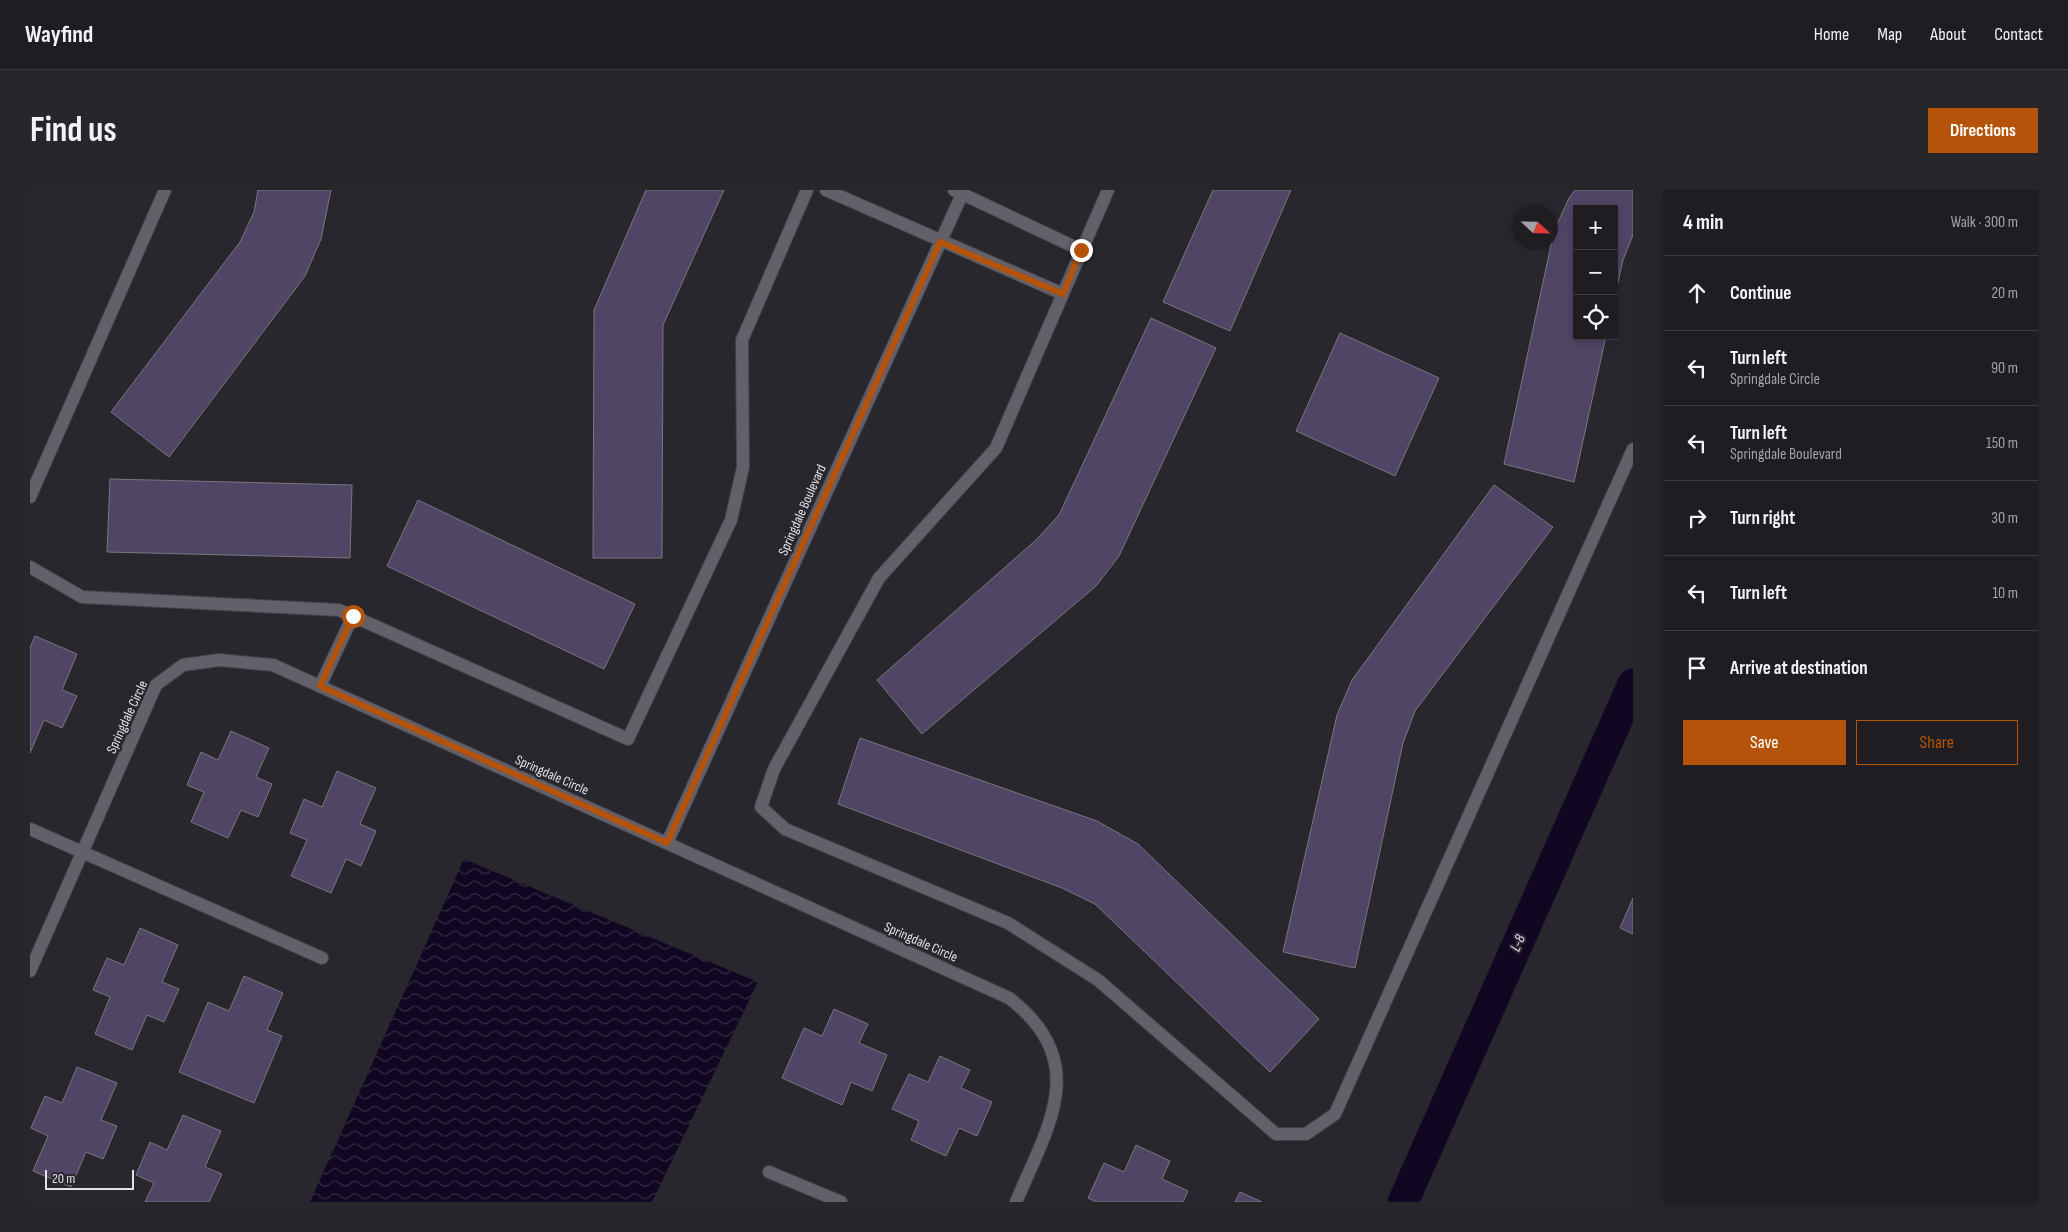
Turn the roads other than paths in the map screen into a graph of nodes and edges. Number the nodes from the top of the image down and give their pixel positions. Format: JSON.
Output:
{"nodes":[{"id":1,"x":165,"y":190,"type":"edge"},
{"id":2,"x":808,"y":190,"type":"edge"},
{"id":3,"x":826,"y":190,"type":"edge"},
{"id":4,"x":1108,"y":190,"type":"edge"},
{"id":5,"x":960,"y":191,"type":"edge"},
{"id":6,"x":940,"y":242,"type":"junction"},
{"id":7,"x":1081,"y":250,"type":"junction"},
{"id":8,"x":1063,"y":294,"type":"junction"},
{"id":9,"x":1633,"y":449,"type":"edge"},
{"id":10,"x":30,"y":497,"type":"edge"},
{"id":11,"x":30,"y":567,"type":"edge"},
{"id":12,"x":353,"y":616,"type":"junction"},
{"id":13,"x":320,"y":686,"type":"junction"},
{"id":14,"x":30,"y":829,"type":"edge"},
{"id":15,"x":667,"y":843,"type":"junction"},
{"id":16,"x":84,"y":854,"type":"junction"},
{"id":17,"x":322,"y":958,"type":"dead end"},
{"id":18,"x":30,"y":972,"type":"edge"},
{"id":19,"x":768,"y":1172,"type":"dead end"},
{"id":20,"x":841,"y":1202,"type":"edge"},
{"id":21,"x":1016,"y":1202,"type":"edge"}],
"edges":[{"from":1,"to":10,"type":"street"},
{"from":2,"to":12,"type":"street"},
{"from":3,"to":6,"type":"street"},
{"from":4,"to":7,"type":"street"},
{"from":5,"to":6,"type":"street","name":"Springdale Boulevard"},
{"from":5,"to":7,"type":"street"},
{"from":6,"to":8,"type":"street"},
{"from":6,"to":15,"type":"street","name":"Springdale Boulevard"},
{"from":7,"to":8,"type":"street"},
{"from":8,"to":9,"type":"street"},
{"from":11,"to":12,"type":"street"},
{"from":12,"to":13,"type":"street"},
{"from":13,"to":15,"type":"street","name":"Springdale Circle"},
{"from":13,"to":16,"type":"street","name":"Springdale Circle"},
{"from":14,"to":16,"type":"street"},
{"from":15,"to":21,"type":"street","name":"Springdale Circle"},
{"from":16,"to":17,"type":"street"},
{"from":16,"to":18,"type":"street","name":"Springdale Circle"},
{"from":19,"to":20,"type":"street"}]}
